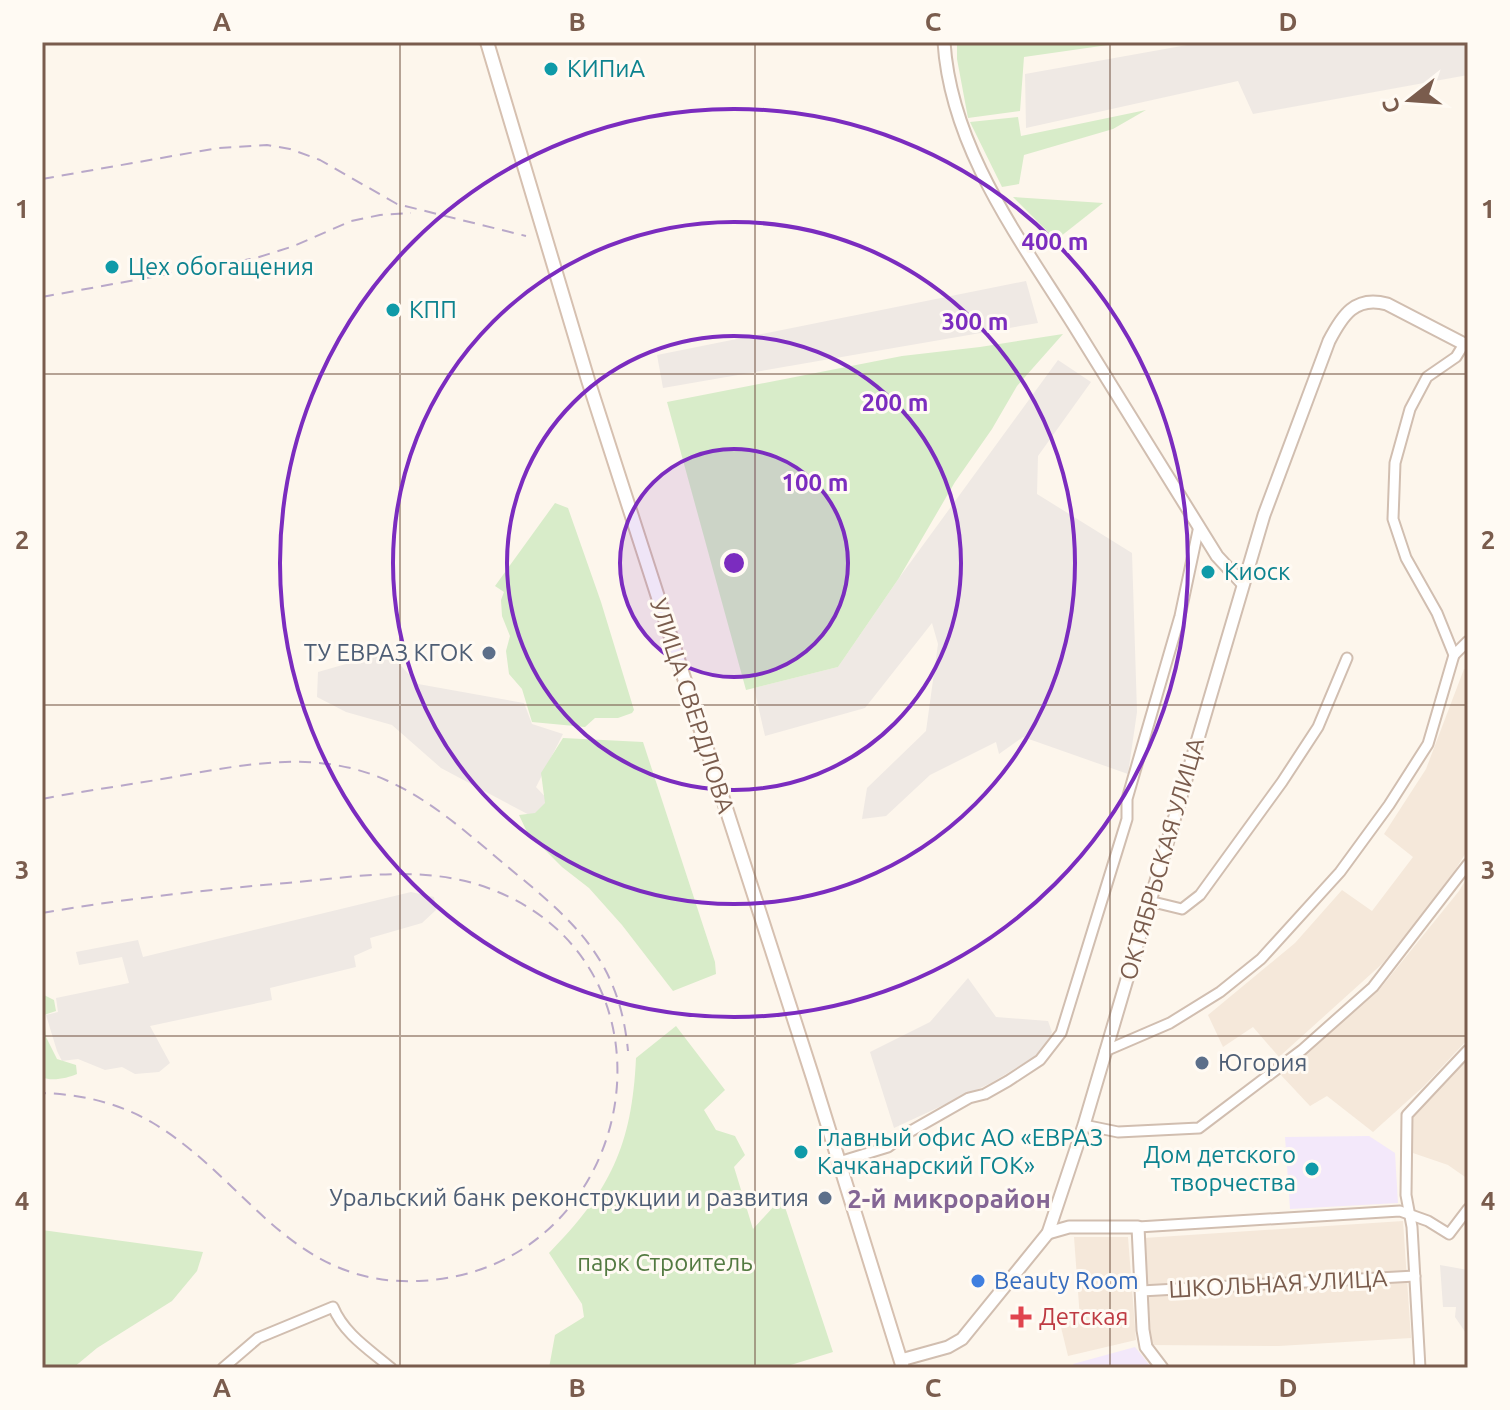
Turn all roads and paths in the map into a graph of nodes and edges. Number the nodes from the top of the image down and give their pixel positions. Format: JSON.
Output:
{"nodes":[{"id":1,"x":487,"y":42,"type":"edge"},
{"id":2,"x":944,"y":42,"type":"edge"},
{"id":3,"x":1466,"y":345,"type":"edge"},
{"id":4,"x":1199,"y":526,"type":"junction"},
{"id":5,"x":1243,"y":584,"type":"junction"},
{"id":6,"x":1468,"y":641,"type":"edge"},
{"id":7,"x":1454,"y":655,"type":"junction"},
{"id":8,"x":1347,"y":658,"type":"dead end"},
{"id":9,"x":1468,"y":864,"type":"edge"},
{"id":10,"x":1149,"y":901,"type":"junction"},
{"id":11,"x":1468,"y":1050,"type":"edge"},
{"id":12,"x":1105,"y":1051,"type":"junction"},
{"id":13,"x":1084,"y":1125,"type":"junction"},
{"id":14,"x":839,"y":1162,"type":"junction"},
{"id":15,"x":1468,"y":1209,"type":"edge"},
{"id":16,"x":1410,"y":1216,"type":"junction"},
{"id":17,"x":1138,"y":1227,"type":"junction"},
{"id":18,"x":1048,"y":1233,"type":"junction"},
{"id":19,"x":1415,"y":1276,"type":"junction"},
{"id":20,"x":1141,"y":1291,"type":"junction"},
{"id":21,"x":902,"y":1364,"type":"edge"},
{"id":22,"x":223,"y":1368,"type":"edge"},
{"id":23,"x":391,"y":1368,"type":"edge"},
{"id":24,"x":1162,"y":1368,"type":"edge"},
{"id":25,"x":1420,"y":1368,"type":"edge"}],
"edges":[{"from":1,"to":14,"type":"main road","name":"УЛИЦА СВЕРДЛОВА"},
{"from":2,"to":4,"type":"street"},
{"from":3,"to":5,"type":"street","name":"ОКТЯБРЬСКАЯ УЛИЦА"},
{"from":3,"to":7,"type":"street"},
{"from":4,"to":5,"type":"street"},
{"from":4,"to":14,"type":"street"},
{"from":5,"to":10,"type":"street","name":"ОКТЯБРЬСКАЯ УЛИЦА"},
{"from":6,"to":7,"type":"street"},
{"from":7,"to":12,"type":"street"},
{"from":8,"to":10,"type":"street"},
{"from":9,"to":13,"type":"street"},
{"from":10,"to":12,"type":"street","name":"ОКТЯБРЬСКАЯ УЛИЦА"},
{"from":11,"to":16,"type":"street"},
{"from":12,"to":13,"type":"street","name":"ОКТЯБРЬСКАЯ УЛИЦА"},
{"from":13,"to":18,"type":"street","name":"ОКТЯБРЬСКАЯ УЛИЦА"},
{"from":14,"to":21,"type":"main road","name":"УЛИЦА СВЕРДЛОВА"},
{"from":15,"to":16,"type":"street"},
{"from":16,"to":17,"type":"street"},
{"from":16,"to":19,"type":"street"},
{"from":17,"to":18,"type":"street"},
{"from":17,"to":20,"type":"street"},
{"from":18,"to":21,"type":"street","name":"ОКТЯБРЬСКАЯ УЛИЦА"},
{"from":19,"to":20,"type":"street","name":"ШКОЛЬНАЯ УЛИЦА"},
{"from":19,"to":25,"type":"street"},
{"from":20,"to":24,"type":"street"},
{"from":22,"to":23,"type":"street"}]}
